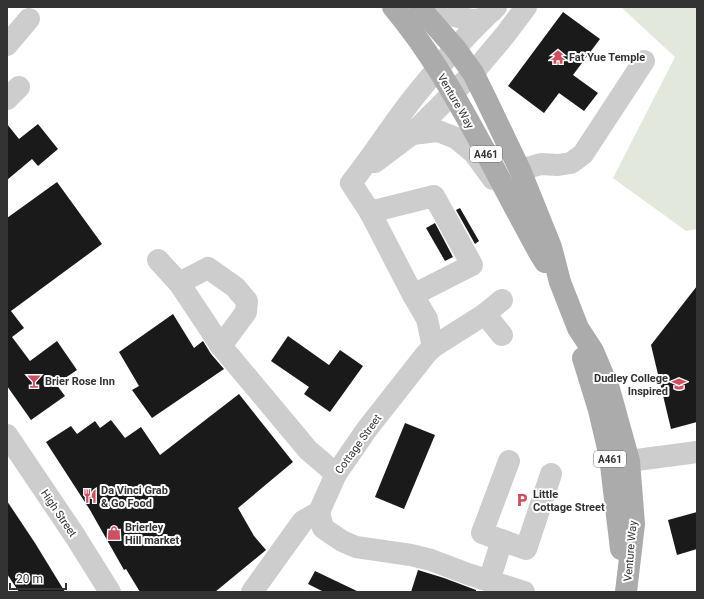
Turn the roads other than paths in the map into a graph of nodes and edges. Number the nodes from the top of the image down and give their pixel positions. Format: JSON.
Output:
{"nodes":[{"id":1,"x":393,"y":7,"type":"edge"},
{"id":2,"x":419,"y":7,"type":"edge"},
{"id":3,"x":432,"y":7,"type":"edge"},
{"id":4,"x":526,"y":7,"type":"edge"},
{"id":5,"x":489,"y":13,"type":"edge"},
{"id":6,"x":29,"y":19,"type":"dead end"},
{"id":7,"x":7,"y":45,"type":"edge"},
{"id":8,"x":455,"y":48,"type":"junction"},
{"id":9,"x":644,"y":61,"type":"dead end"},
{"id":10,"x":438,"y":69,"type":"junction"},
{"id":11,"x":473,"y":73,"type":"junction"},
{"id":12,"x":452,"y":94,"type":"junction"},
{"id":13,"x":412,"y":134,"type":"junction"},
{"id":14,"x":520,"y":170,"type":"junction"},
{"id":15,"x":357,"y":176,"type":"junction"},
{"id":16,"x":370,"y":212,"type":"junction"},
{"id":17,"x":519,"y":216,"type":"junction"},
{"id":18,"x":158,"y":260,"type":"dead end"},
{"id":19,"x":560,"y":282,"type":"junction"},
{"id":20,"x":179,"y":283,"type":"junction"},
{"id":21,"x":413,"y":295,"type":"junction"},
{"id":22,"x":502,"y":300,"type":"dead end"},
{"id":23,"x":485,"y":314,"type":"junction"},
{"id":24,"x":578,"y":328,"type":"junction"},
{"id":25,"x":502,"y":335,"type":"dead end"},
{"id":26,"x":441,"y":342,"type":"junction"},
{"id":27,"x":221,"y":346,"type":"junction"},
{"id":28,"x":7,"y":435,"type":"edge"},
{"id":29,"x":697,"y":452,"type":"edge"},
{"id":30,"x":508,"y":461,"type":"dead end"},
{"id":31,"x":629,"y":461,"type":"junction"},
{"id":32,"x":336,"y":474,"type":"junction"},
{"id":33,"x":551,"y":474,"type":"dead end"},
{"id":34,"x":319,"y":512,"type":"junction"},
{"id":35,"x":507,"y":542,"type":"junction"},
{"id":36,"x":494,"y":582,"type":"junction"},
{"id":37,"x":110,"y":592,"type":"edge"},
{"id":38,"x":252,"y":592,"type":"edge"},
{"id":39,"x":524,"y":592,"type":"edge"},
{"id":40,"x":626,"y":592,"type":"edge"}],
"edges":[{"from":1,"to":10,"type":"main road","name":"Venture Way","number":"A461"},
{"from":2,"to":8,"type":"main road","name":"Venture Way","number":"A461"},
{"from":3,"to":5,"type":"street"},
{"from":4,"to":11,"type":"street"},
{"from":5,"to":8,"type":"street"},
{"from":6,"to":7,"type":"street"},
{"from":8,"to":10,"type":"street"},
{"from":8,"to":11,"type":"main road","name":"Venture Way","number":"A461"},
{"from":9,"to":14,"type":"street"},
{"from":10,"to":11,"type":"street"},
{"from":10,"to":12,"type":"main road","name":"Venture Way","number":"A461"},
{"from":10,"to":15,"type":"street"},
{"from":11,"to":12,"type":"street"},
{"from":11,"to":14,"type":"main road","name":"Venture Way","number":"A461"},
{"from":12,"to":13,"type":"street"},
{"from":12,"to":17,"type":"main road","name":"Venture Way","number":"A461"},
{"from":13,"to":15,"type":"street"},
{"from":13,"to":17,"type":"street"},
{"from":14,"to":19,"type":"main road","name":"Venture Way","number":"A461"},
{"from":15,"to":16,"type":"street"},
{"from":16,"to":21,"type":"street"},
{"from":16,"to":21,"type":"street"},
{"from":17,"to":19,"type":"main road","name":"Venture Way","number":"A461"},
{"from":18,"to":20,"type":"street"},
{"from":19,"to":24,"type":"main road","name":"Venture Way","number":"A461"},
{"from":20,"to":27,"type":"street"},
{"from":20,"to":27,"type":"street"},
{"from":21,"to":26,"type":"street"},
{"from":22,"to":23,"type":"street","name":"Cottage Street"},
{"from":23,"to":25,"type":"street"},
{"from":23,"to":26,"type":"street","name":"Cottage Street"},
{"from":24,"to":31,"type":"main road","name":"Venture Way","number":"A461"},
{"from":24,"to":40,"type":"main road","name":"Venture Way","number":"A461"},
{"from":26,"to":32,"type":"street","name":"Cottage Street"},
{"from":27,"to":32,"type":"street"},
{"from":28,"to":37,"type":"street","name":"High Street"},
{"from":29,"to":31,"type":"street"},
{"from":30,"to":35,"type":"street"},
{"from":31,"to":40,"type":"main road","name":"Venture Way","number":"A461"},
{"from":32,"to":34,"type":"street","name":"Cottage Street"},
{"from":33,"to":35,"type":"street"},
{"from":34,"to":36,"type":"street"},
{"from":34,"to":38,"type":"street"},
{"from":35,"to":36,"type":"street"},
{"from":36,"to":39,"type":"street"}]}
